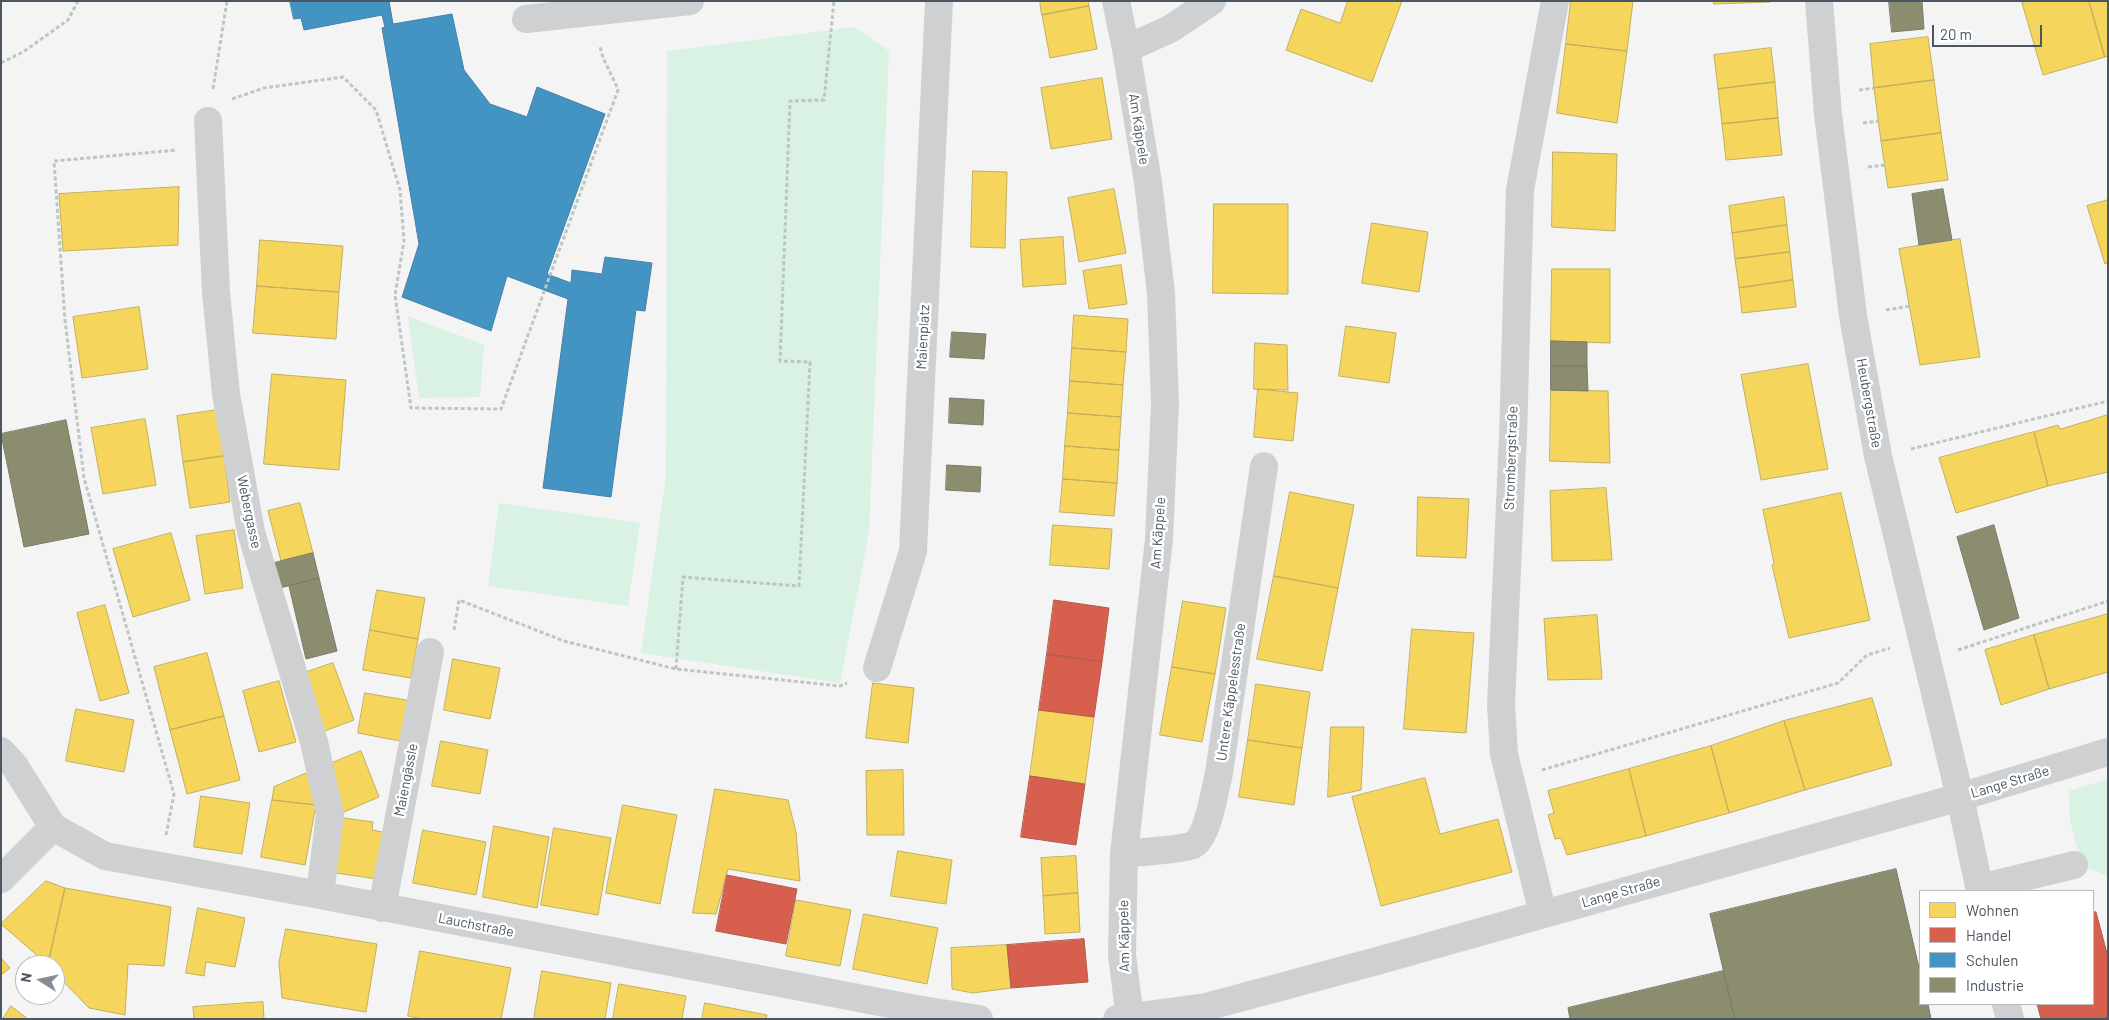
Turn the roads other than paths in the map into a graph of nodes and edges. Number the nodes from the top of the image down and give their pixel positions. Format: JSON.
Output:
{"nodes":[{"id":1,"x":690,"y":1,"type":"edge"},
{"id":2,"x":940,"y":1,"type":"edge"},
{"id":3,"x":1116,"y":1,"type":"edge"},
{"id":4,"x":1212,"y":1,"type":"edge"},
{"id":5,"x":1555,"y":1,"type":"edge"},
{"id":6,"x":1819,"y":1,"type":"edge"},
{"id":7,"x":526,"y":19,"type":"dead end"},
{"id":8,"x":1126,"y":49,"type":"junction"},
{"id":9,"x":209,"y":125,"type":"road end"},
{"id":10,"x":1264,"y":466,"type":"dead end"},
{"id":11,"x":430,"y":652,"type":"dead end"},
{"id":12,"x":877,"y":668,"type":"road end"},
{"id":13,"x":1,"y":751,"type":"edge"},
{"id":14,"x":2108,"y":752,"type":"edge"},
{"id":15,"x":1960,"y":797,"type":"junction"},
{"id":16,"x":53,"y":827,"type":"junction"},
{"id":17,"x":1124,"y":854,"type":"junction"},
{"id":18,"x":2074,"y":865,"type":"dead end"},
{"id":19,"x":1,"y":879,"type":"edge"},
{"id":20,"x":1979,"y":890,"type":"edge"},
{"id":21,"x":320,"y":895,"type":"junction"},
{"id":22,"x":382,"y":908,"type":"junction"},
{"id":23,"x":1543,"y":914,"type":"junction"},
{"id":24,"x":2006,"y":1005,"type":"edge"},
{"id":25,"x":916,"y":1014,"type":"edge"},
{"id":26,"x":1126,"y":1018,"type":"edge"},
{"id":27,"x":978,"y":1019,"type":"edge"},
{"id":28,"x":2010,"y":1019,"type":"edge"}],
"edges":[{"from":1,"to":7,"type":"street"},
{"from":2,"to":12,"type":"street","name":"Maienplatz"},
{"from":3,"to":8,"type":"street","name":"Am Käppele"},
{"from":4,"to":8,"type":"street"},
{"from":5,"to":23,"type":"street","name":"Strombergstraße"},
{"from":6,"to":15,"type":"street","name":"Heubergstraße"},
{"from":8,"to":17,"type":"street","name":"Am Käppele"},
{"from":9,"to":21,"type":"street","name":"Webergasse"},
{"from":10,"to":17,"type":"street","name":"Untere Käppelesstraße"},
{"from":11,"to":22,"type":"street","name":"Maiengässle"},
{"from":13,"to":16,"type":"street"},
{"from":14,"to":15,"type":"street","name":"Lange Straße"},
{"from":15,"to":20,"type":"street","name":"Heubergstraße"},
{"from":15,"to":23,"type":"street","name":"Lange Straße"},
{"from":16,"to":19,"type":"street"},
{"from":16,"to":21,"type":"street","name":"Lauchstraße"},
{"from":17,"to":26,"type":"street","name":"Am Käppele"},
{"from":18,"to":20,"type":"street"},
{"from":21,"to":22,"type":"street","name":"Lauchstraße"},
{"from":22,"to":25,"type":"street","name":"Lauchstraße"},
{"from":23,"to":26,"type":"street","name":"Lange Straße"},
{"from":24,"to":28,"type":"street"},
{"from":25,"to":27,"type":"street","name":"Lauchstraße"}]}
